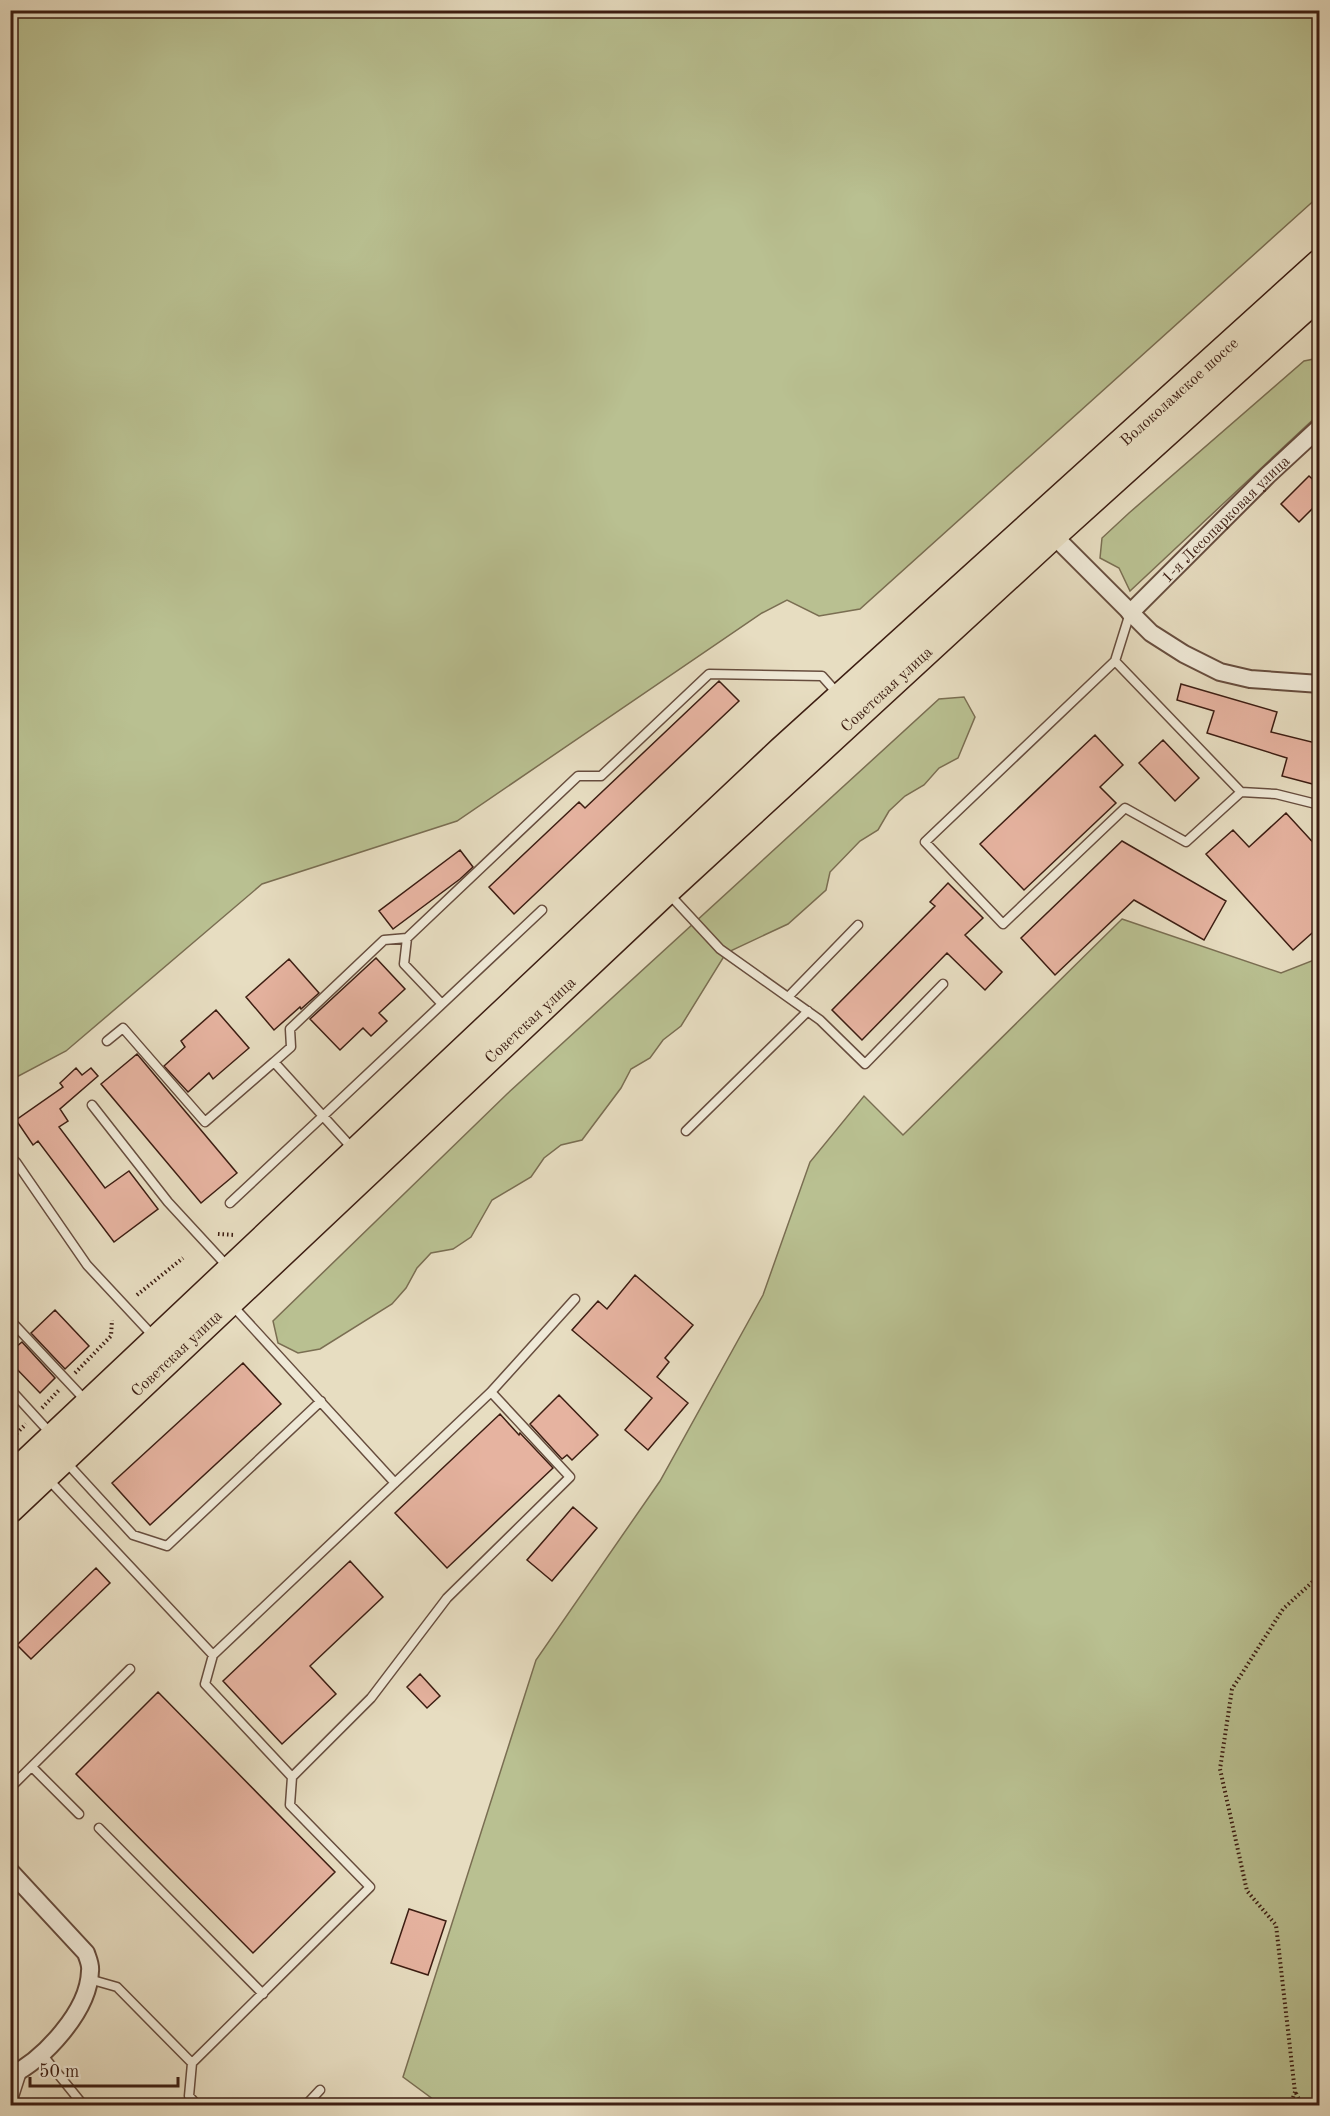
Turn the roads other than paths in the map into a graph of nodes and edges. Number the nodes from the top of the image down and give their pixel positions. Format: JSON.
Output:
{"nodes":[{"id":1,"x":1320,"y":263,"type":"edge"},
{"id":2,"x":1320,"y":294,"type":"edge"},
{"id":3,"x":1320,"y":427,"type":"edge"},
{"id":4,"x":1045,"y":526,"type":"junction"},
{"id":5,"x":1130,"y":613,"type":"junction"},
{"id":6,"x":1115,"y":661,"type":"junction"},
{"id":7,"x":1320,"y":684,"type":"edge"},
{"id":8,"x":840,"y":697,"type":"junction"},
{"id":9,"x":1241,"y":792,"type":"junction"},
{"id":10,"x":1320,"y":805,"type":"edge"},
{"id":11,"x":666,"y":891,"type":"junction"},
{"id":12,"x":542,"y":910,"type":"dead end"},
{"id":13,"x":858,"y":925,"type":"dead end"},
{"id":14,"x":407,"y":938,"type":"junction"},
{"id":15,"x":943,"y":984,"type":"dead end"},
{"id":16,"x":788,"y":997,"type":"junction"},
{"id":17,"x":442,"y":1004,"type":"junction"},
{"id":18,"x":808,"y":1011,"type":"junction"},
{"id":19,"x":107,"y":1041,"type":"dead end"},
{"id":20,"x":274,"y":1062,"type":"junction"},
{"id":21,"x":92,"y":1105,"type":"dead end"},
{"id":22,"x":323,"y":1116,"type":"junction"},
{"id":23,"x":686,"y":1131,"type":"dead end"},
{"id":24,"x":356,"y":1152,"type":"junction"},
{"id":25,"x":10,"y":1165,"type":"edge"},
{"id":26,"x":230,"y":1203,"type":"dead end"},
{"id":27,"x":231,"y":1270,"type":"junction"},
{"id":28,"x":575,"y":1299,"type":"dead end"},
{"id":29,"x":230,"y":1303,"type":"junction"},
{"id":30,"x":10,"y":1320,"type":"edge"},
{"id":31,"x":157,"y":1340,"type":"junction"},
{"id":32,"x":10,"y":1389,"type":"edge"},
{"id":33,"x":491,"y":1392,"type":"junction"},
{"id":34,"x":321,"y":1401,"type":"junction"},
{"id":35,"x":89,"y":1404,"type":"junction"},
{"id":36,"x":55,"y":1458,"type":"junction"},
{"id":37,"x":10,"y":1478,"type":"edge"},
{"id":38,"x":396,"y":1483,"type":"junction"},
{"id":39,"x":10,"y":1509,"type":"edge"},
{"id":40,"x":213,"y":1655,"type":"junction"},
{"id":41,"x":130,"y":1669,"type":"dead end"},
{"id":42,"x":32,"y":1767,"type":"junction"},
{"id":43,"x":292,"y":1777,"type":"junction"},
{"id":44,"x":10,"y":1788,"type":"edge"},
{"id":45,"x":79,"y":1814,"type":"dead end"},
{"id":46,"x":99,"y":1828,"type":"dead end"},
{"id":47,"x":10,"y":1872,"type":"edge"},
{"id":48,"x":89,"y":1979,"type":"junction"},
{"id":49,"x":262,"y":1994,"type":"junction"},
{"id":50,"x":41,"y":2054,"type":"junction"},
{"id":51,"x":192,"y":2063,"type":"junction"},
{"id":52,"x":17,"y":2073,"type":"edge"},
{"id":53,"x":320,"y":2090,"type":"dead end"},
{"id":54,"x":10,"y":2106,"type":"edge"},
{"id":55,"x":84,"y":2106,"type":"edge"},
{"id":56,"x":198,"y":2106,"type":"edge"},
{"id":57,"x":305,"y":2106,"type":"edge"}],
"edges":[{"from":1,"to":4,"type":"main road","name":"Волоколамское шоссе"},
{"from":2,"to":4,"type":"main road","name":"Волоколамское шоссе"},
{"from":3,"to":5,"type":"street","name":"1-я Лесопарковая улица"},
{"from":4,"to":5,"type":"street"},
{"from":4,"to":8,"type":"main road","name":"Советская улица"},
{"from":4,"to":11,"type":"main road","name":"Советская улица"},
{"from":5,"to":6,"type":"lane"},
{"from":5,"to":7,"type":"street"},
{"from":6,"to":9,"type":"lane"},
{"from":6,"to":9,"type":"lane"},
{"from":8,"to":14,"type":"lane"},
{"from":8,"to":24,"type":"main road","name":"Советская улица"},
{"from":9,"to":10,"type":"lane"},
{"from":11,"to":16,"type":"lane"},
{"from":11,"to":29,"type":"main road","name":"Советская улица"},
{"from":12,"to":17,"type":"lane"},
{"from":13,"to":16,"type":"lane"},
{"from":14,"to":17,"type":"lane"},
{"from":14,"to":20,"type":"lane"},
{"from":15,"to":18,"type":"lane"},
{"from":16,"to":18,"type":"lane"},
{"from":17,"to":22,"type":"lane"},
{"from":18,"to":23,"type":"lane"},
{"from":19,"to":20,"type":"lane"},
{"from":20,"to":22,"type":"lane"},
{"from":21,"to":27,"type":"lane"},
{"from":22,"to":24,"type":"lane"},
{"from":22,"to":26,"type":"lane"},
{"from":24,"to":27,"type":"main road","name":"Советская улица"},
{"from":25,"to":31,"type":"lane"},
{"from":27,"to":31,"type":"main road","name":"Советская улица"},
{"from":28,"to":33,"type":"lane"},
{"from":29,"to":34,"type":"lane"},
{"from":29,"to":36,"type":"main road","name":"Советская улица"},
{"from":30,"to":35,"type":"lane"},
{"from":31,"to":35,"type":"main road","name":"Советская улица"},
{"from":32,"to":36,"type":"lane"},
{"from":33,"to":38,"type":"lane"},
{"from":33,"to":43,"type":"lane"},
{"from":34,"to":36,"type":"lane"},
{"from":34,"to":38,"type":"lane"},
{"from":35,"to":36,"type":"main road","name":"Советская улица"},
{"from":36,"to":37,"type":"main road","name":"Советская улица"},
{"from":36,"to":39,"type":"main road","name":"Советская улица"},
{"from":36,"to":40,"type":"lane"},
{"from":38,"to":40,"type":"lane"},
{"from":40,"to":43,"type":"lane"},
{"from":41,"to":42,"type":"lane"},
{"from":42,"to":44,"type":"lane"},
{"from":42,"to":45,"type":"lane"},
{"from":43,"to":49,"type":"lane"},
{"from":46,"to":49,"type":"lane"},
{"from":47,"to":48,"type":"street"},
{"from":48,"to":50,"type":"street"},
{"from":48,"to":51,"type":"lane"},
{"from":49,"to":51,"type":"lane"},
{"from":50,"to":52,"type":"street"},
{"from":50,"to":55,"type":"lane"},
{"from":51,"to":56,"type":"lane"},
{"from":52,"to":54,"type":"lane"},
{"from":53,"to":57,"type":"lane"}]}
